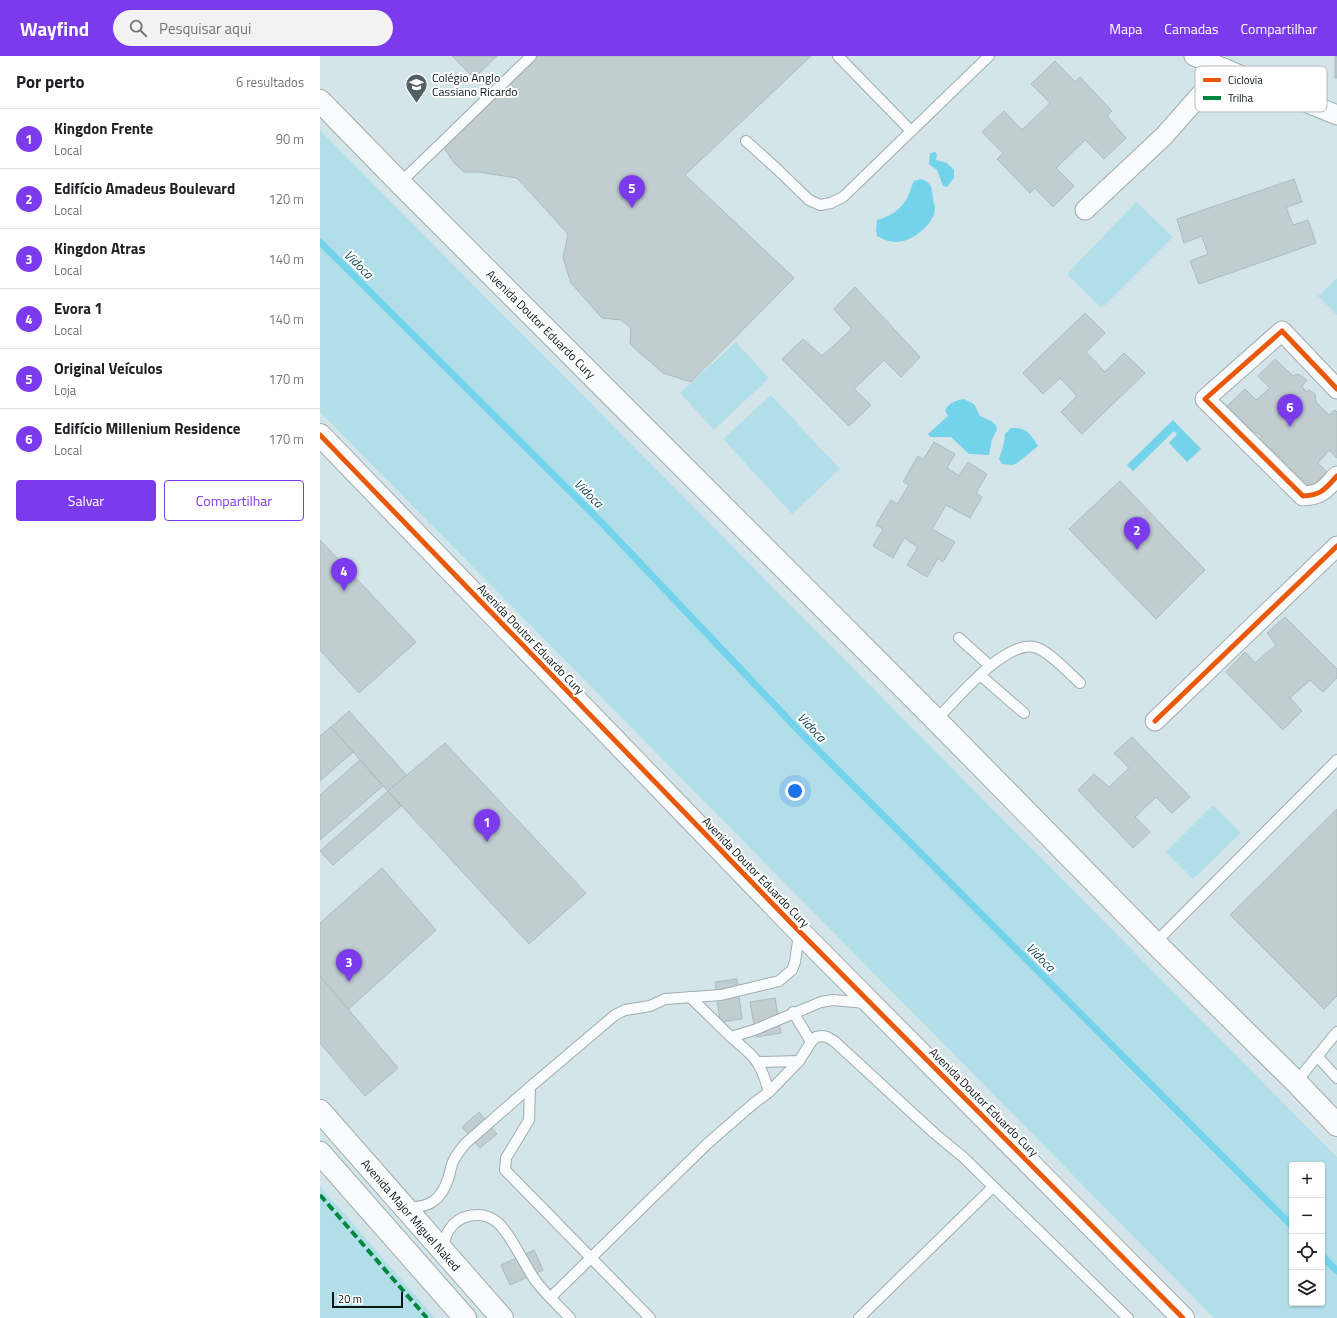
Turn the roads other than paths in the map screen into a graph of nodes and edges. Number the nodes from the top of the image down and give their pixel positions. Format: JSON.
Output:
{"nodes":[{"id":1,"x":531,"y":56,"type":"edge"},
{"id":2,"x":838,"y":56,"type":"edge"},
{"id":3,"x":989,"y":56,"type":"edge"},
{"id":4,"x":1194,"y":56,"type":"edge"},
{"id":5,"x":1219,"y":66,"type":"edge"},
{"id":6,"x":320,"y":101,"type":"edge"},
{"id":7,"x":1195,"y":101,"type":"edge"},
{"id":8,"x":1327,"y":111,"type":"edge"},
{"id":9,"x":1337,"y":115,"type":"edge"},
{"id":10,"x":911,"y":131,"type":"junction"},
{"id":11,"x":746,"y":142,"type":"dead end"},
{"id":12,"x":400,"y":183,"type":"junction"},
{"id":13,"x":1085,"y":210,"type":"dead end"},
{"id":14,"x":1337,"y":389,"type":"edge"},
{"id":15,"x":320,"y":435,"type":"edge"},
{"id":16,"x":1337,"y":476,"type":"edge"},
{"id":17,"x":1337,"y":546,"type":"edge"},
{"id":18,"x":959,"y":638,"type":"dead end"},
{"id":19,"x":990,"y":666,"type":"junction"},
{"id":20,"x":980,"y":675,"type":"junction"},
{"id":21,"x":1080,"y":683,"type":"dead end"},
{"id":22,"x":1024,"y":713,"type":"dead end"},
{"id":23,"x":936,"y":720,"type":"junction"},
{"id":24,"x":1155,"y":721,"type":"dead end"},
{"id":25,"x":1337,"y":760,"type":"edge"},
{"id":26,"x":795,"y":927,"type":"junction"},
{"id":27,"x":1155,"y":943,"type":"junction"},
{"id":28,"x":690,"y":997,"type":"junction"},
{"id":29,"x":871,"y":1003,"type":"junction"},
{"id":30,"x":793,"y":1012,"type":"junction"},
{"id":31,"x":1337,"y":1032,"type":"edge"},
{"id":32,"x":731,"y":1037,"type":"junction"},
{"id":33,"x":811,"y":1042,"type":"junction"},
{"id":34,"x":1317,"y":1056,"type":"junction"},
{"id":35,"x":799,"y":1061,"type":"junction"},
{"id":36,"x":757,"y":1062,"type":"junction"},
{"id":37,"x":1337,"y":1078,"type":"edge"},
{"id":38,"x":1296,"y":1082,"type":"junction"},
{"id":39,"x":530,"y":1087,"type":"junction"},
{"id":40,"x":769,"y":1092,"type":"junction"},
{"id":41,"x":320,"y":1111,"type":"edge"},
{"id":42,"x":1337,"y":1125,"type":"edge"},
{"id":43,"x":320,"y":1153,"type":"edge"},
{"id":44,"x":993,"y":1187,"type":"junction"},
{"id":45,"x":403,"y":1207,"type":"junction"},
{"id":46,"x":443,"y":1251,"type":"junction"},
{"id":47,"x":591,"y":1258,"type":"junction"},
{"id":48,"x":550,"y":1297,"type":"junction"},
{"id":49,"x":465,"y":1318,"type":"edge"},
{"id":50,"x":502,"y":1318,"type":"edge"},
{"id":51,"x":570,"y":1318,"type":"edge"},
{"id":52,"x":650,"y":1318,"type":"edge"},
{"id":53,"x":859,"y":1318,"type":"edge"},
{"id":54,"x":1128,"y":1318,"type":"edge"},
{"id":55,"x":1183,"y":1318,"type":"edge"}],
"edges":[{"from":1,"to":12,"type":"lane"},
{"from":2,"to":10,"type":"lane"},
{"from":3,"to":10,"type":"lane"},
{"from":4,"to":5,"type":"street"},
{"from":6,"to":12,"type":"main road","name":"Avenida Doutor Eduardo Cury"},
{"from":7,"to":13,"type":"street"},
{"from":8,"to":9,"type":"street"},
{"from":10,"to":11,"type":"lane"},
{"from":12,"to":23,"type":"main road","name":"Avenida Doutor Eduardo Cury"},
{"from":14,"to":16,"type":"street"},
{"from":15,"to":26,"type":"main road","name":"Avenida Doutor Eduardo Cury"},
{"from":17,"to":24,"type":"street"},
{"from":18,"to":19,"type":"lane"},
{"from":19,"to":20,"type":"lane"},
{"from":19,"to":21,"type":"lane"},
{"from":20,"to":22,"type":"lane"},
{"from":20,"to":23,"type":"lane"},
{"from":23,"to":27,"type":"main road","name":"Avenida Doutor Eduardo Cury"},
{"from":25,"to":27,"type":"lane"},
{"from":26,"to":28,"type":"lane"},
{"from":26,"to":29,"type":"main road","name":"Avenida Doutor Eduardo Cury"},
{"from":27,"to":38,"type":"main road","name":"Avenida Doutor Eduardo Cury"},
{"from":28,"to":32,"type":"lane"},
{"from":28,"to":39,"type":"lane"},
{"from":29,"to":30,"type":"lane"},
{"from":29,"to":55,"type":"main road","name":"Avenida Doutor Eduardo Cury"},
{"from":30,"to":32,"type":"lane"},
{"from":30,"to":33,"type":"lane"},
{"from":31,"to":34,"type":"lane"},
{"from":32,"to":36,"type":"lane"},
{"from":33,"to":35,"type":"lane"},
{"from":33,"to":44,"type":"lane"},
{"from":34,"to":37,"type":"lane"},
{"from":34,"to":38,"type":"lane"},
{"from":35,"to":36,"type":"lane"},
{"from":35,"to":40,"type":"lane"},
{"from":36,"to":40,"type":"lane"},
{"from":38,"to":42,"type":"main road","name":"Avenida Doutor Eduardo Cury"},
{"from":39,"to":45,"type":"lane"},
{"from":39,"to":47,"type":"lane"},
{"from":40,"to":47,"type":"lane"},
{"from":41,"to":45,"type":"main road","name":"Avenida Major Miguel Naked"},
{"from":43,"to":49,"type":"main road"},
{"from":44,"to":53,"type":"lane"},
{"from":44,"to":54,"type":"lane"},
{"from":45,"to":46,"type":"main road","name":"Avenida Major Miguel Naked"},
{"from":46,"to":48,"type":"lane"},
{"from":46,"to":50,"type":"main road","name":"Avenida Major Miguel Naked"},
{"from":47,"to":48,"type":"lane"},
{"from":47,"to":52,"type":"lane"},
{"from":48,"to":51,"type":"lane"}]}
